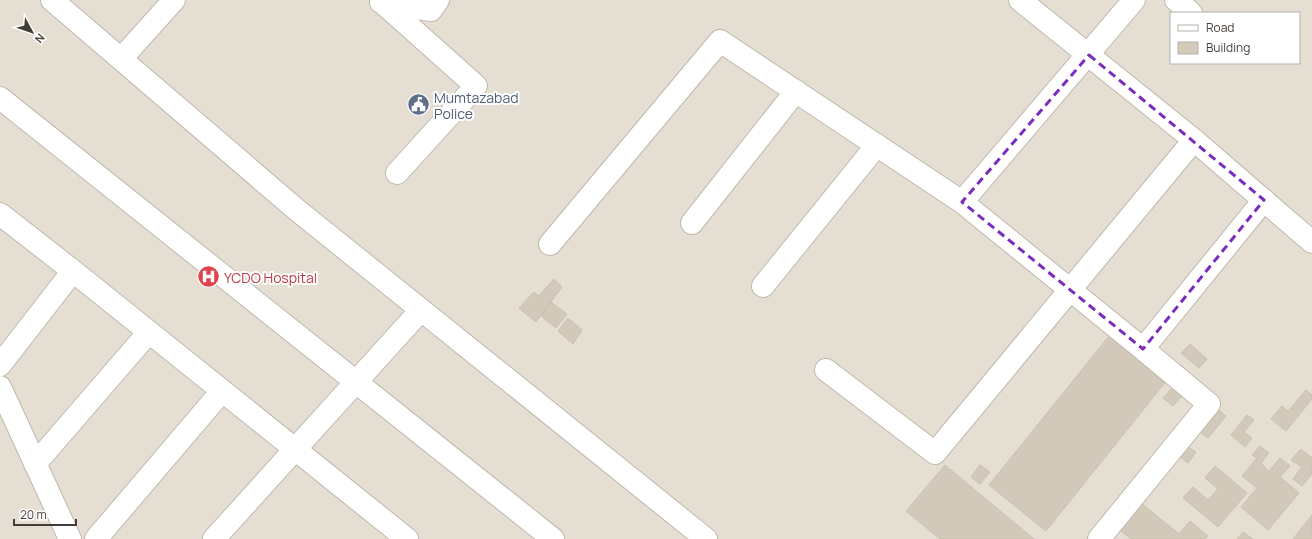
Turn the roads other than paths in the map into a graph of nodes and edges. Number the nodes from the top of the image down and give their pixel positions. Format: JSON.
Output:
{"nodes":[{"id":1,"x":52,"y":0,"type":"edge"},
{"id":2,"x":174,"y":0,"type":"edge"},
{"id":3,"x":438,"y":0,"type":"edge"},
{"id":4,"x":1020,"y":0,"type":"edge"},
{"id":5,"x":1134,"y":0,"type":"edge"},
{"id":6,"x":1176,"y":0,"type":"edge"},
{"id":7,"x":380,"y":2,"type":"edge"},
{"id":8,"x":1189,"y":12,"type":"edge"},
{"id":9,"x":1089,"y":55,"type":"junction"},
{"id":10,"x":121,"y":59,"type":"junction"},
{"id":11,"x":796,"y":92,"type":"junction"},
{"id":12,"x":0,"y":98,"type":"edge"},
{"id":13,"x":1194,"y":140,"type":"junction"},
{"id":14,"x":877,"y":145,"type":"junction"},
{"id":15,"x":397,"y":173,"type":"dead end"},
{"id":16,"x":1264,"y":200,"type":"junction"},
{"id":17,"x":962,"y":202,"type":"junction"},
{"id":18,"x":0,"y":214,"type":"edge"},
{"id":19,"x":692,"y":223,"type":"dead end"},
{"id":20,"x":1312,"y":242,"type":"edge"},
{"id":21,"x":550,"y":244,"type":"dead end"},
{"id":22,"x":73,"y":271,"type":"junction"},
{"id":23,"x":763,"y":286,"type":"dead end"},
{"id":24,"x":1071,"y":291,"type":"junction"},
{"id":25,"x":421,"y":310,"type":"junction"},
{"id":26,"x":148,"y":332,"type":"junction"},
{"id":27,"x":1143,"y":349,"type":"junction"},
{"id":28,"x":0,"y":365,"type":"edge"},
{"id":29,"x":826,"y":370,"type":"dead end"},
{"id":30,"x":356,"y":382,"type":"junction"},
{"id":31,"x":0,"y":387,"type":"edge"},
{"id":32,"x":222,"y":391,"type":"junction"},
{"id":33,"x":296,"y":449,"type":"junction"},
{"id":34,"x":35,"y":464,"type":"junction"},
{"id":35,"x":70,"y":539,"type":"edge"},
{"id":36,"x":96,"y":539,"type":"edge"},
{"id":37,"x":214,"y":539,"type":"edge"},
{"id":38,"x":408,"y":539,"type":"edge"},
{"id":39,"x":553,"y":539,"type":"edge"},
{"id":40,"x":706,"y":539,"type":"edge"},
{"id":41,"x":1099,"y":539,"type":"edge"}],
"edges":[{"from":1,"to":10,"type":"street"},
{"from":2,"to":10,"type":"street"},
{"from":3,"to":7,"type":"street"},
{"from":4,"to":9,"type":"street"},
{"from":5,"to":9,"type":"street"},
{"from":6,"to":8,"type":"street"},
{"from":7,"to":15,"type":"street"},
{"from":9,"to":13,"type":"street"},
{"from":9,"to":17,"type":"street"},
{"from":10,"to":25,"type":"street"},
{"from":11,"to":14,"type":"street"},
{"from":11,"to":19,"type":"street"},
{"from":11,"to":21,"type":"street"},
{"from":12,"to":30,"type":"street"},
{"from":13,"to":16,"type":"street"},
{"from":13,"to":24,"type":"street"},
{"from":14,"to":17,"type":"street"},
{"from":14,"to":23,"type":"street"},
{"from":16,"to":20,"type":"street"},
{"from":16,"to":27,"type":"street"},
{"from":17,"to":24,"type":"street"},
{"from":18,"to":22,"type":"street"},
{"from":22,"to":26,"type":"street"},
{"from":22,"to":28,"type":"street"},
{"from":24,"to":27,"type":"street"},
{"from":24,"to":29,"type":"street"},
{"from":25,"to":30,"type":"street"},
{"from":25,"to":40,"type":"street"},
{"from":26,"to":32,"type":"street"},
{"from":26,"to":34,"type":"street"},
{"from":27,"to":41,"type":"street"},
{"from":30,"to":33,"type":"street"},
{"from":30,"to":39,"type":"street"},
{"from":31,"to":34,"type":"street"},
{"from":32,"to":33,"type":"street"},
{"from":32,"to":36,"type":"street"},
{"from":33,"to":37,"type":"street"},
{"from":33,"to":38,"type":"street"},
{"from":34,"to":35,"type":"street"}]}
